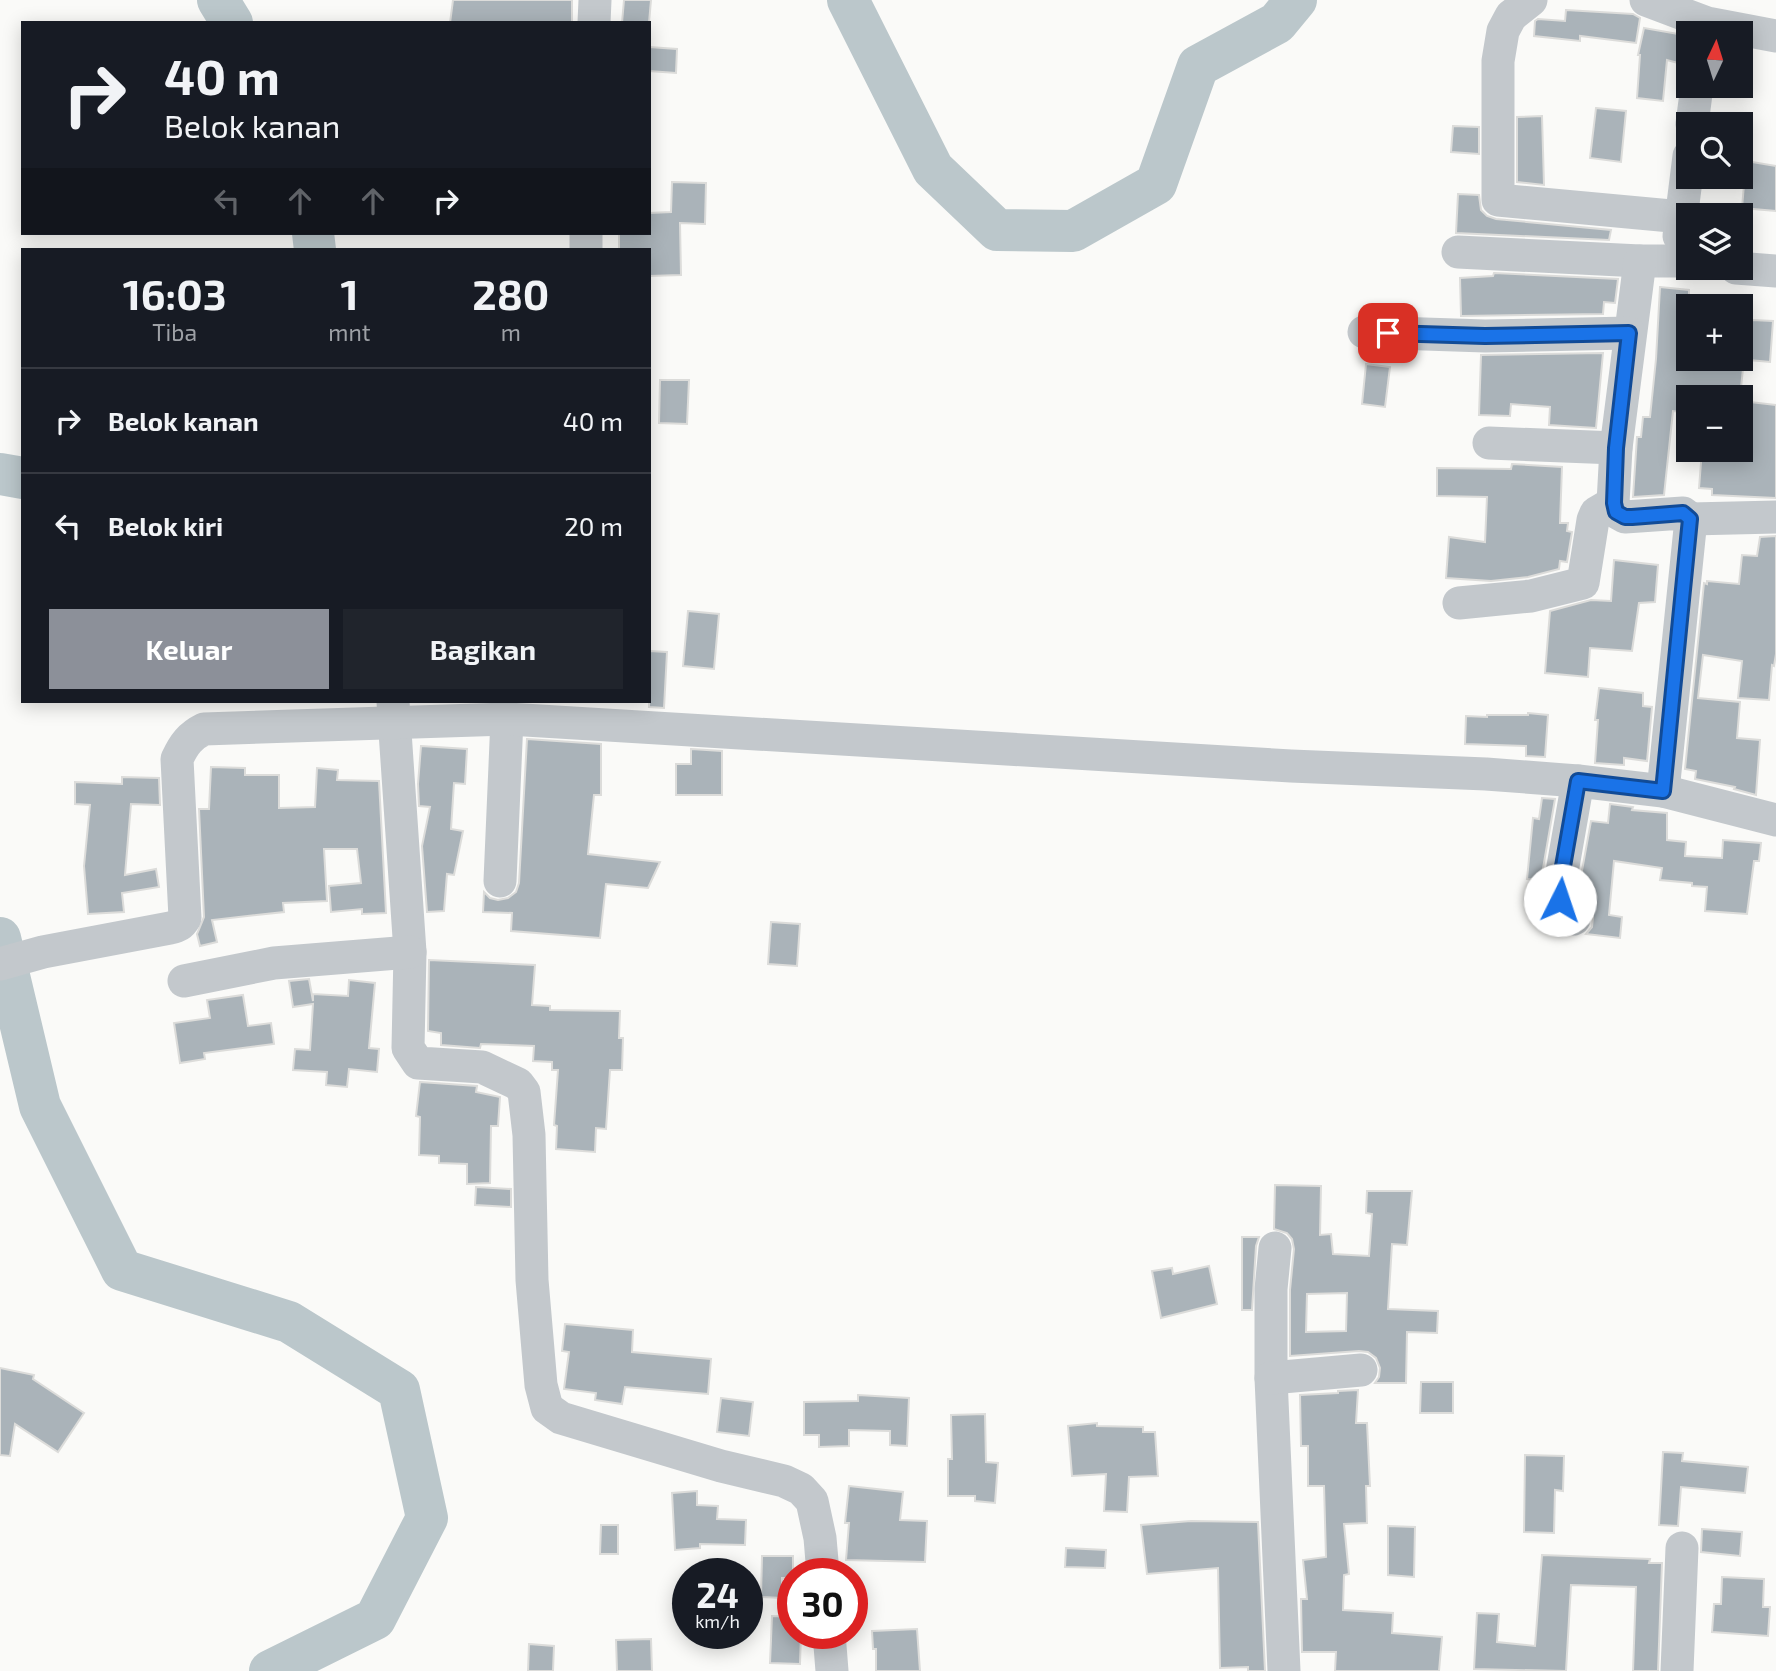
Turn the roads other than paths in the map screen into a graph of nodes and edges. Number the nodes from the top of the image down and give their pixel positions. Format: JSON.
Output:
{"nodes":[{"id":1,"x":595,"y":0,"type":"edge"},
{"id":2,"x":1531,"y":0,"type":"edge"},
{"id":3,"x":1646,"y":0,"type":"edge"},
{"id":4,"x":594,"y":21,"type":"edge"},
{"id":5,"x":1691,"y":21,"type":"edge"},
{"id":6,"x":1754,"y":33,"type":"edge"},
{"id":7,"x":1776,"y":36,"type":"edge"},
{"id":8,"x":1676,"y":215,"type":"edge"},
{"id":9,"x":1458,"y":251,"type":"dead end"},
{"id":10,"x":1676,"y":260,"type":"edge"},
{"id":11,"x":1640,"y":261,"type":"junction"},
{"id":12,"x":1753,"y":269,"type":"edge"},
{"id":13,"x":1776,"y":271,"type":"edge"},
{"id":14,"x":1364,"y":332,"type":"dead end"},
{"id":15,"x":1629,"y":333,"type":"junction"},
{"id":16,"x":1489,"y":443,"type":"dead end"},
{"id":17,"x":1616,"y":448,"type":"junction"},
{"id":18,"x":1614,"y":503,"type":"junction"},
{"id":19,"x":1776,"y":517,"type":"edge"},
{"id":20,"x":1690,"y":519,"type":"junction"},
{"id":21,"x":1460,"y":603,"type":"dead end"},
{"id":22,"x":394,"y":712,"type":"edge"},
{"id":23,"x":607,"y":713,"type":"edge"},
{"id":24,"x":508,"y":719,"type":"junction"},
{"id":25,"x":1578,"y":781,"type":"junction"},
{"id":26,"x":1663,"y":791,"type":"junction"},
{"id":27,"x":1776,"y":820,"type":"edge"},
{"id":28,"x":500,"y":881,"type":"dead end"},
{"id":29,"x":1574,"y":919,"type":"dead end"},
{"id":30,"x":410,"y":951,"type":"junction"},
{"id":31,"x":0,"y":964,"type":"edge"},
{"id":32,"x":184,"y":981,"type":"dead end"},
{"id":33,"x":1275,"y":1248,"type":"dead end"},
{"id":34,"x":1361,"y":1370,"type":"dead end"},
{"id":35,"x":1271,"y":1378,"type":"junction"},
{"id":36,"x":1682,"y":1548,"type":"dead end"},
{"id":37,"x":822,"y":1558,"type":"edge"},
{"id":38,"x":830,"y":1649,"type":"edge"},
{"id":39,"x":832,"y":1671,"type":"edge"},
{"id":40,"x":1283,"y":1671,"type":"edge"},
{"id":41,"x":1677,"y":1671,"type":"edge"}],
"edges":[{"from":1,"to":4,"type":"street"},
{"from":2,"to":8,"type":"street"},
{"from":3,"to":5,"type":"street"},
{"from":6,"to":7,"type":"street"},
{"from":9,"to":11,"type":"street"},
{"from":10,"to":11,"type":"street"},
{"from":11,"to":15,"type":"street"},
{"from":12,"to":13,"type":"street"},
{"from":14,"to":15,"type":"street"},
{"from":15,"to":17,"type":"street"},
{"from":16,"to":17,"type":"street"},
{"from":17,"to":18,"type":"street"},
{"from":18,"to":20,"type":"street"},
{"from":18,"to":21,"type":"street"},
{"from":19,"to":20,"type":"street"},
{"from":20,"to":26,"type":"street"},
{"from":22,"to":24,"type":"street"},
{"from":22,"to":30,"type":"street"},
{"from":22,"to":31,"type":"street"},
{"from":23,"to":24,"type":"street"},
{"from":23,"to":25,"type":"street"},
{"from":24,"to":28,"type":"street"},
{"from":25,"to":26,"type":"street"},
{"from":25,"to":29,"type":"street"},
{"from":26,"to":27,"type":"street"},
{"from":30,"to":32,"type":"street"},
{"from":30,"to":37,"type":"street"},
{"from":33,"to":35,"type":"street"},
{"from":34,"to":35,"type":"street"},
{"from":35,"to":40,"type":"street"},
{"from":36,"to":41,"type":"street"},
{"from":38,"to":39,"type":"street"}]}
